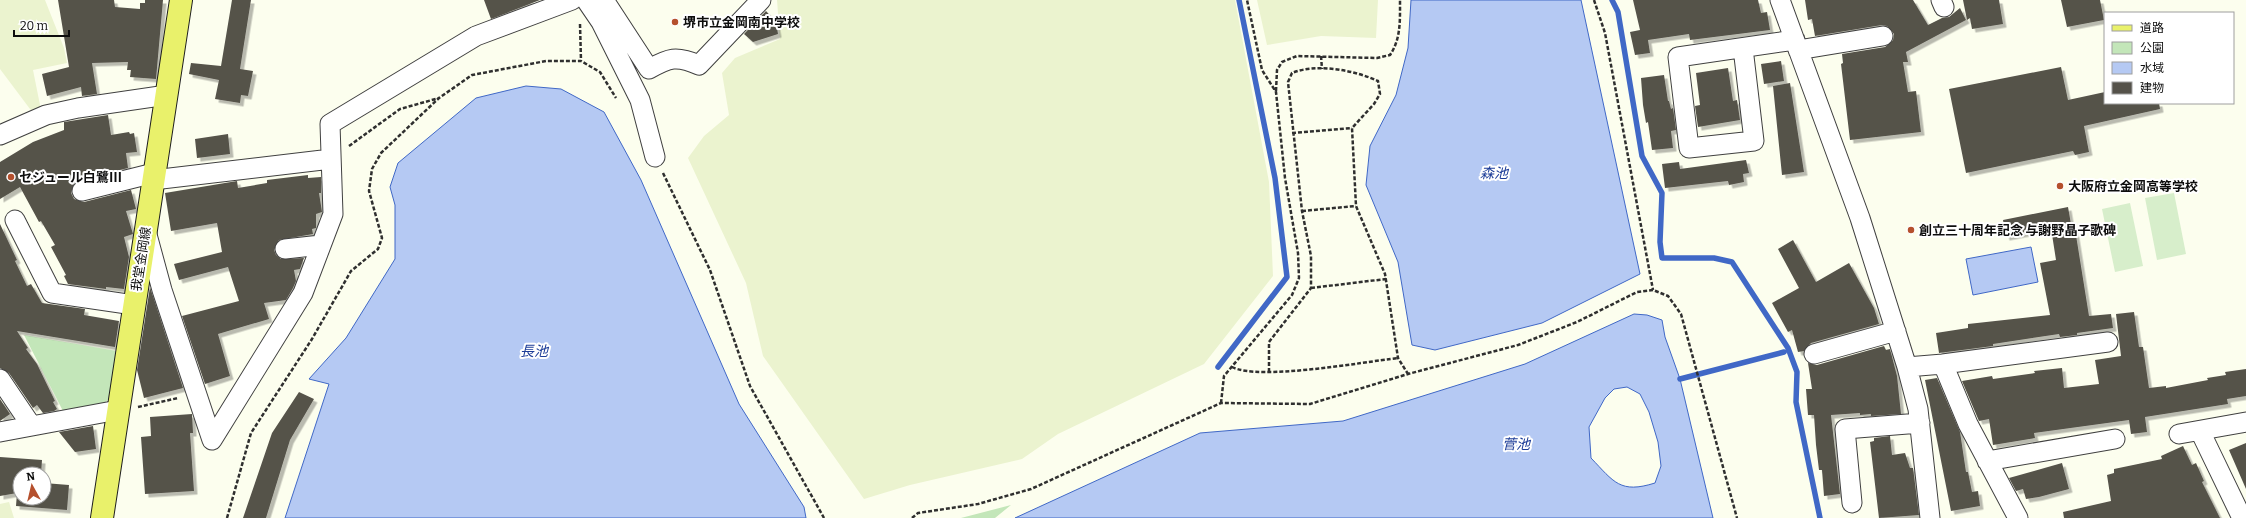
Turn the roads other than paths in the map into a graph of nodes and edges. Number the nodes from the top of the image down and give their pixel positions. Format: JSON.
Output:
{"nodes":[{"id":1,"x":181,"y":0,"type":"edge"},
{"id":2,"x":572,"y":0,"type":"edge"},
{"id":3,"x":586,"y":0,"type":"edge"},
{"id":4,"x":604,"y":0,"type":"edge"},
{"id":5,"x":761,"y":0,"type":"edge"},
{"id":6,"x":1780,"y":0,"type":"edge"},
{"id":7,"x":1883,"y":36,"type":"dead end"},
{"id":8,"x":1796,"y":45,"type":"junction"},
{"id":9,"x":1743,"y":48,"type":"junction"},
{"id":10,"x":167,"y":95,"type":"junction"},
{"id":11,"x":0,"y":135,"type":"edge"},
{"id":12,"x":655,"y":157,"type":"road end"},
{"id":13,"x":331,"y":159,"type":"junction"},
{"id":14,"x":154,"y":177,"type":"junction"},
{"id":15,"x":82,"y":191,"type":"dead end"},
{"id":16,"x":15,"y":220,"type":"dead end"},
{"id":17,"x":146,"y":230,"type":"junction"},
{"id":18,"x":321,"y":245,"type":"junction"},
{"id":19,"x":286,"y":249,"type":"dead end"},
{"id":20,"x":134,"y":305,"type":"junction"},
{"id":21,"x":1896,"y":330,"type":"junction"},
{"id":22,"x":2108,"y":342,"type":"dead end"},
{"id":23,"x":1814,"y":354,"type":"dead end"},
{"id":24,"x":1943,"y":364,"type":"junction"},
{"id":25,"x":1907,"y":367,"type":"junction"},
{"id":26,"x":0,"y":379,"type":"edge"},
{"id":27,"x":118,"y":410,"type":"junction"},
{"id":28,"x":2246,"y":422,"type":"edge"},
{"id":29,"x":1920,"y":423,"type":"junction"},
{"id":30,"x":31,"y":424,"type":"junction"},
{"id":31,"x":2200,"y":431,"type":"junction"},
{"id":32,"x":0,"y":432,"type":"edge"},
{"id":33,"x":2179,"y":434,"type":"dead end"},
{"id":34,"x":2115,"y":439,"type":"dead end"},
{"id":35,"x":1987,"y":461,"type":"junction"},
{"id":36,"x":1852,"y":503,"type":"dead end"},
{"id":37,"x":102,"y":518,"type":"edge"},
{"id":38,"x":1930,"y":518,"type":"edge"},
{"id":39,"x":2018,"y":518,"type":"edge"},
{"id":40,"x":2242,"y":518,"type":"edge"}],
"edges":[{"from":1,"to":10,"type":"main road","name":"我堂金岡線"},
{"from":2,"to":13,"type":"street"},
{"from":3,"to":12,"type":"street"},
{"from":4,"to":5,"type":"street"},
{"from":6,"to":8,"type":"street"},
{"from":7,"to":8,"type":"street"},
{"from":8,"to":9,"type":"street"},
{"from":8,"to":21,"type":"street"},
{"from":9,"to":9,"type":"street"},
{"from":10,"to":11,"type":"street"},
{"from":10,"to":14,"type":"main road","name":"我堂金岡線"},
{"from":13,"to":14,"type":"street"},
{"from":13,"to":18,"type":"street"},
{"from":14,"to":15,"type":"street"},
{"from":14,"to":17,"type":"main road","name":"我堂金岡線"},
{"from":16,"to":20,"type":"street"},
{"from":17,"to":18,"type":"street"},
{"from":17,"to":20,"type":"main road","name":"我堂金岡線"},
{"from":18,"to":19,"type":"street"},
{"from":20,"to":27,"type":"main road","name":"我堂金岡線"},
{"from":21,"to":23,"type":"street"},
{"from":21,"to":25,"type":"street"},
{"from":22,"to":24,"type":"street"},
{"from":24,"to":25,"type":"street"},
{"from":24,"to":35,"type":"street"},
{"from":25,"to":29,"type":"street"},
{"from":26,"to":30,"type":"street"},
{"from":27,"to":30,"type":"street"},
{"from":27,"to":37,"type":"main road","name":"我堂金岡線"},
{"from":28,"to":31,"type":"street"},
{"from":29,"to":36,"type":"street"},
{"from":29,"to":38,"type":"street"},
{"from":30,"to":32,"type":"street"},
{"from":31,"to":33,"type":"street"},
{"from":31,"to":40,"type":"street"},
{"from":34,"to":35,"type":"street"},
{"from":35,"to":39,"type":"street"}]}
